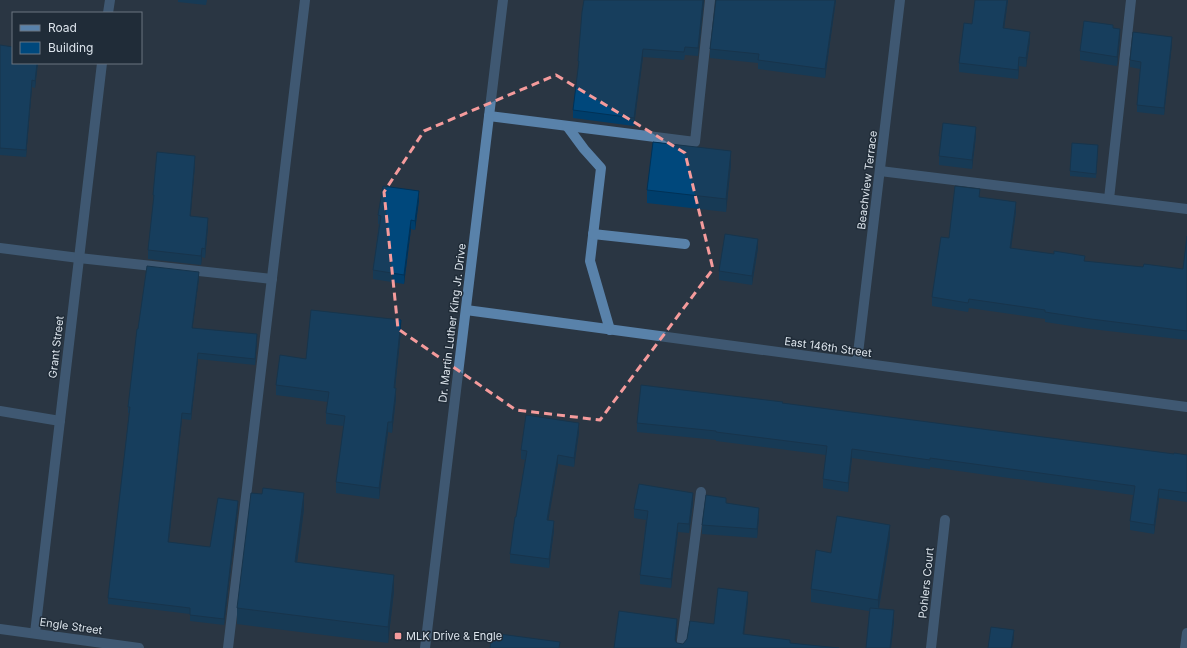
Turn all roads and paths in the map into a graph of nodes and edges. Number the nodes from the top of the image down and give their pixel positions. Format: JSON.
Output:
{"nodes":[{"id":1,"x":110,"y":0,"type":"edge"},
{"id":2,"x":305,"y":0,"type":"edge"},
{"id":3,"x":504,"y":0,"type":"edge"},
{"id":4,"x":710,"y":0,"type":"edge"},
{"id":5,"x":900,"y":0,"type":"edge"},
{"id":6,"x":1131,"y":0,"type":"edge"},
{"id":7,"x":108,"y":12,"type":"edge"},
{"id":8,"x":102,"y":64,"type":"edge"},
{"id":9,"x":489,"y":116,"type":"junction"},
{"id":10,"x":567,"y":126,"type":"junction"},
{"id":11,"x":880,"y":171,"type":"junction"},
{"id":12,"x":1109,"y":199,"type":"junction"},
{"id":13,"x":1187,"y":209,"type":"edge"},
{"id":14,"x":593,"y":234,"type":"junction"},
{"id":15,"x":685,"y":244,"type":"dead end"},
{"id":16,"x":0,"y":248,"type":"edge"},
{"id":17,"x":79,"y":258,"type":"junction"},
{"id":18,"x":272,"y":279,"type":"junction"},
{"id":19,"x":466,"y":310,"type":"junction"},
{"id":20,"x":610,"y":330,"type":"junction"},
{"id":21,"x":857,"y":362,"type":"junction"},
{"id":22,"x":1187,"y":406,"type":"edge"},
{"id":23,"x":0,"y":411,"type":"edge"},
{"id":24,"x":60,"y":421,"type":"junction"},
{"id":25,"x":702,"y":492,"type":"dead end"},
{"id":26,"x":945,"y":520,"type":"dead end"},
{"id":27,"x":0,"y":629,"type":"edge"},
{"id":28,"x":35,"y":633,"type":"junction"},
{"id":29,"x":1187,"y":633,"type":"edge"},
{"id":30,"x":139,"y":648,"type":"edge"},
{"id":31,"x":228,"y":648,"type":"edge"},
{"id":32,"x":425,"y":648,"type":"edge"},
{"id":33,"x":681,"y":648,"type":"edge"},
{"id":34,"x":931,"y":648,"type":"edge"},
{"id":35,"x":1185,"y":648,"type":"edge"}],
"edges":[{"from":1,"to":7,"type":"street"},
{"from":2,"to":18,"type":"street"},
{"from":3,"to":9,"type":"street","name":"Dr. Martin Luther King Jr. Drive"},
{"from":4,"to":10,"type":"street"},
{"from":5,"to":11,"type":"street","name":"Beachview Terrace"},
{"from":6,"to":12,"type":"street"},
{"from":8,"to":17,"type":"street","name":"Grant Street"},
{"from":9,"to":10,"type":"street"},
{"from":9,"to":19,"type":"street","name":"Dr. Martin Luther King Jr. Drive"},
{"from":10,"to":14,"type":"street"},
{"from":11,"to":12,"type":"street"},
{"from":11,"to":21,"type":"street","name":"Beachview Terrace"},
{"from":12,"to":13,"type":"street"},
{"from":14,"to":15,"type":"street"},
{"from":14,"to":20,"type":"street"},
{"from":16,"to":17,"type":"street"},
{"from":17,"to":18,"type":"street"},
{"from":17,"to":24,"type":"street","name":"Grant Street"},
{"from":18,"to":31,"type":"street"},
{"from":19,"to":20,"type":"street","name":"East 146th Street"},
{"from":19,"to":32,"type":"street","name":"Dr. Martin Luther King Jr. Drive"},
{"from":20,"to":21,"type":"street","name":"East 146th Street"},
{"from":21,"to":22,"type":"street","name":"East 146th Street"},
{"from":23,"to":24,"type":"street"},
{"from":24,"to":28,"type":"street","name":"Grant Street"},
{"from":25,"to":33,"type":"street"},
{"from":26,"to":34,"type":"street","name":"Pohlers Court"},
{"from":27,"to":28,"type":"street","name":"Engle Street"},
{"from":28,"to":30,"type":"street","name":"Engle Street"},
{"from":29,"to":35,"type":"street"}]}
